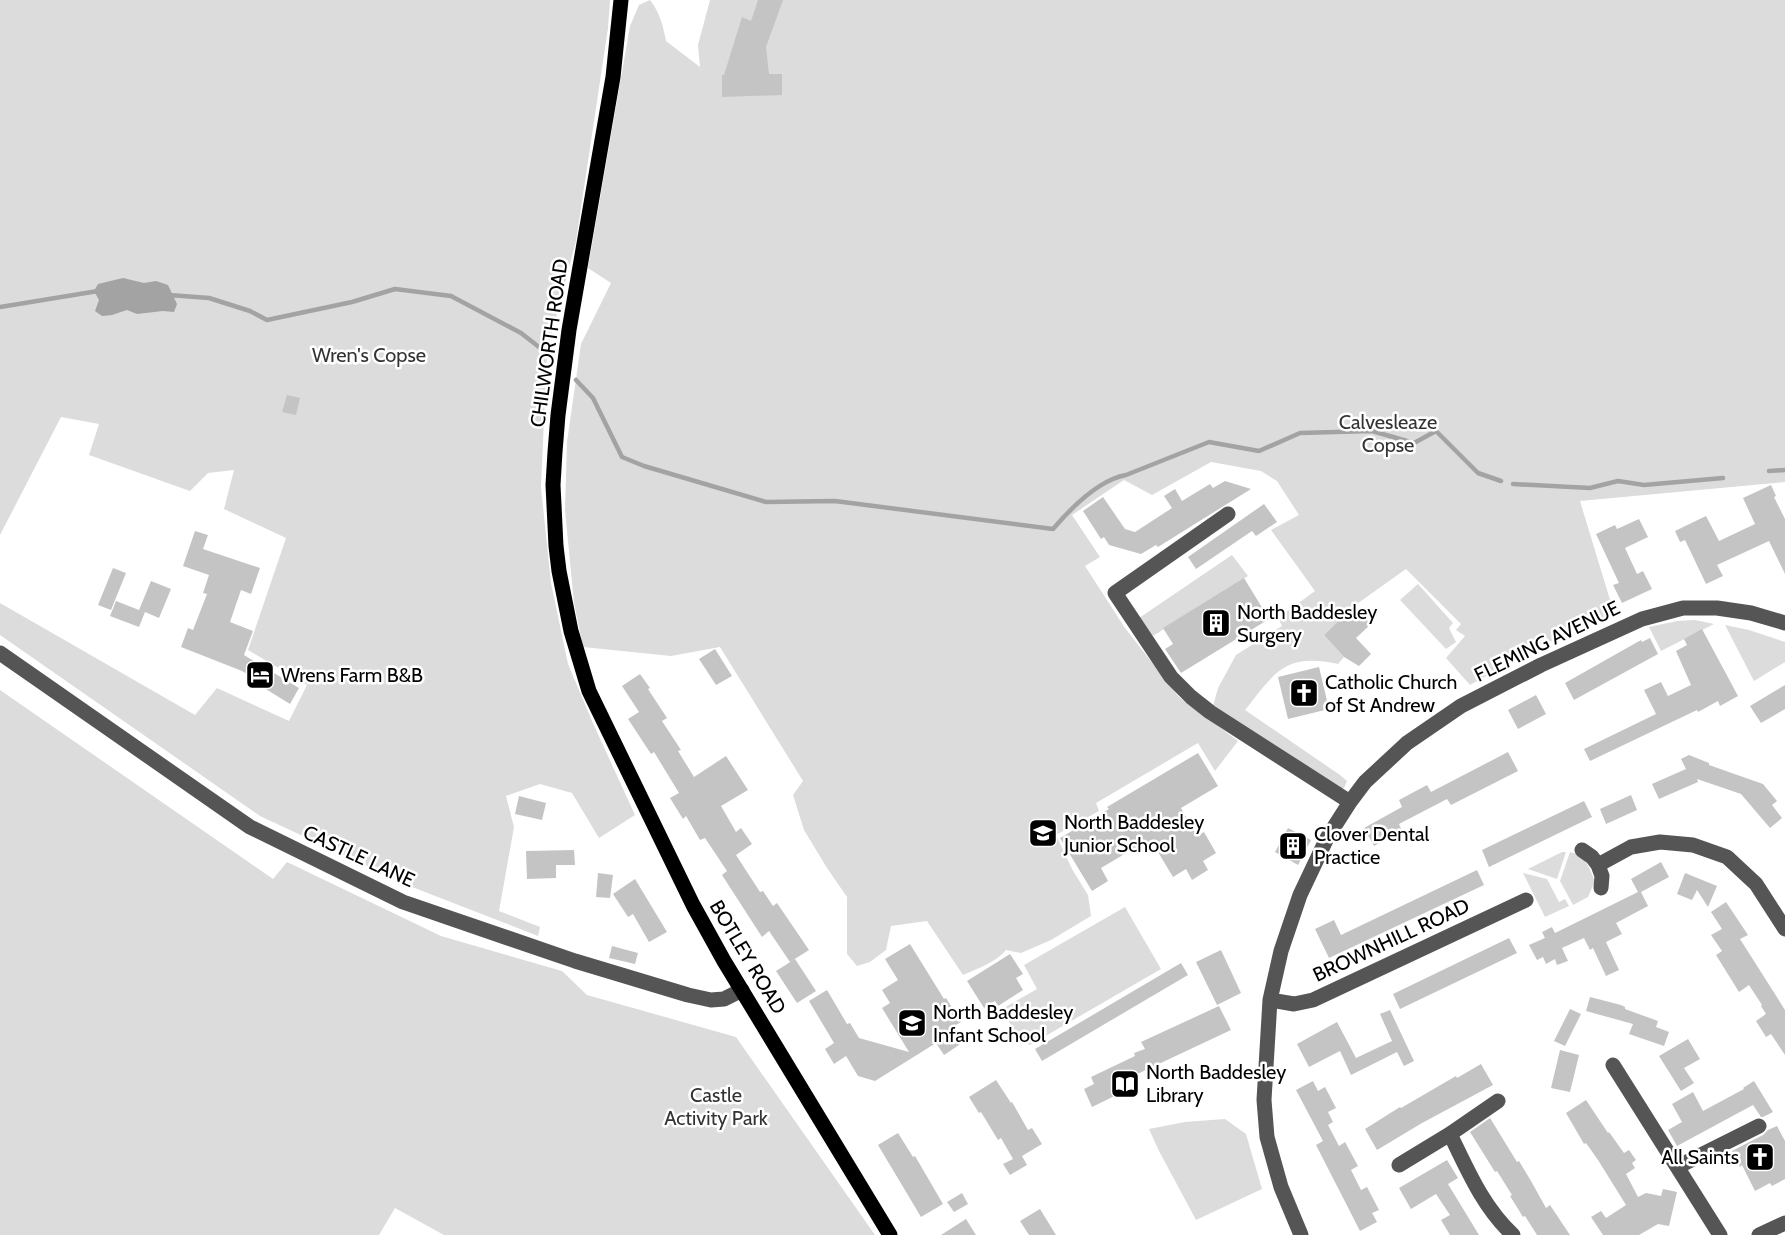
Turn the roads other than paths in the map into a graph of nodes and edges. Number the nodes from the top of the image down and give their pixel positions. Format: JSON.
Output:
{"nodes":[{"id":1,"x":621,"y":0,"type":"edge"},
{"id":2,"x":1228,"y":514,"type":"dead end"},
{"id":3,"x":1785,"y":623,"type":"edge"},
{"id":4,"x":0,"y":653,"type":"edge"},
{"id":5,"x":589,"y":691,"type":"joint"},
{"id":6,"x":1350,"y":802,"type":"junction"},
{"id":7,"x":1582,"y":850,"type":"dead end"},
{"id":8,"x":1598,"y":865,"type":"junction"},
{"id":9,"x":1601,"y":888,"type":"dead end"},
{"id":10,"x":1526,"y":900,"type":"dead end"},
{"id":11,"x":1785,"y":929,"type":"edge"},
{"id":12,"x":742,"y":990,"type":"junction"},
{"id":13,"x":1270,"y":1000,"type":"junction"},
{"id":14,"x":1613,"y":1065,"type":"dead end"},
{"id":15,"x":1498,"y":1101,"type":"dead end"},
{"id":16,"x":1759,"y":1126,"type":"dead end"},
{"id":17,"x":1450,"y":1134,"type":"junction"},
{"id":18,"x":1400,"y":1165,"type":"dead end"},
{"id":19,"x":1677,"y":1167,"type":"junction"},
{"id":20,"x":1785,"y":1223,"type":"edge"},
{"id":21,"x":890,"y":1235,"type":"edge"},
{"id":22,"x":1301,"y":1235,"type":"edge"},
{"id":23,"x":1514,"y":1235,"type":"edge"},
{"id":24,"x":1720,"y":1235,"type":"edge"},
{"id":25,"x":1759,"y":1235,"type":"edge"}],
"edges":[{"from":1,"to":5,"type":"main road","name":"CHILWORTH ROAD"},
{"from":2,"to":6,"type":"street"},
{"from":3,"to":6,"type":"street","name":"FLEMING AVENUE"},
{"from":4,"to":12,"type":"street","name":"CASTLE LANE"},
{"from":5,"to":12,"type":"main road","name":"BOTLEY ROAD"},
{"from":6,"to":13,"type":"street","name":"FLEMING AVENUE"},
{"from":7,"to":8,"type":"street"},
{"from":8,"to":9,"type":"street"},
{"from":8,"to":11,"type":"street"},
{"from":10,"to":13,"type":"street","name":"BROWNHILL ROAD"},
{"from":12,"to":21,"type":"main road","name":"BOTLEY ROAD"},
{"from":13,"to":22,"type":"street","name":"FLEMING AVENUE"},
{"from":14,"to":19,"type":"street"},
{"from":15,"to":17,"type":"street"},
{"from":16,"to":19,"type":"street"},
{"from":17,"to":18,"type":"street"},
{"from":17,"to":23,"type":"street"},
{"from":19,"to":24,"type":"street"},
{"from":20,"to":25,"type":"street"}]}
